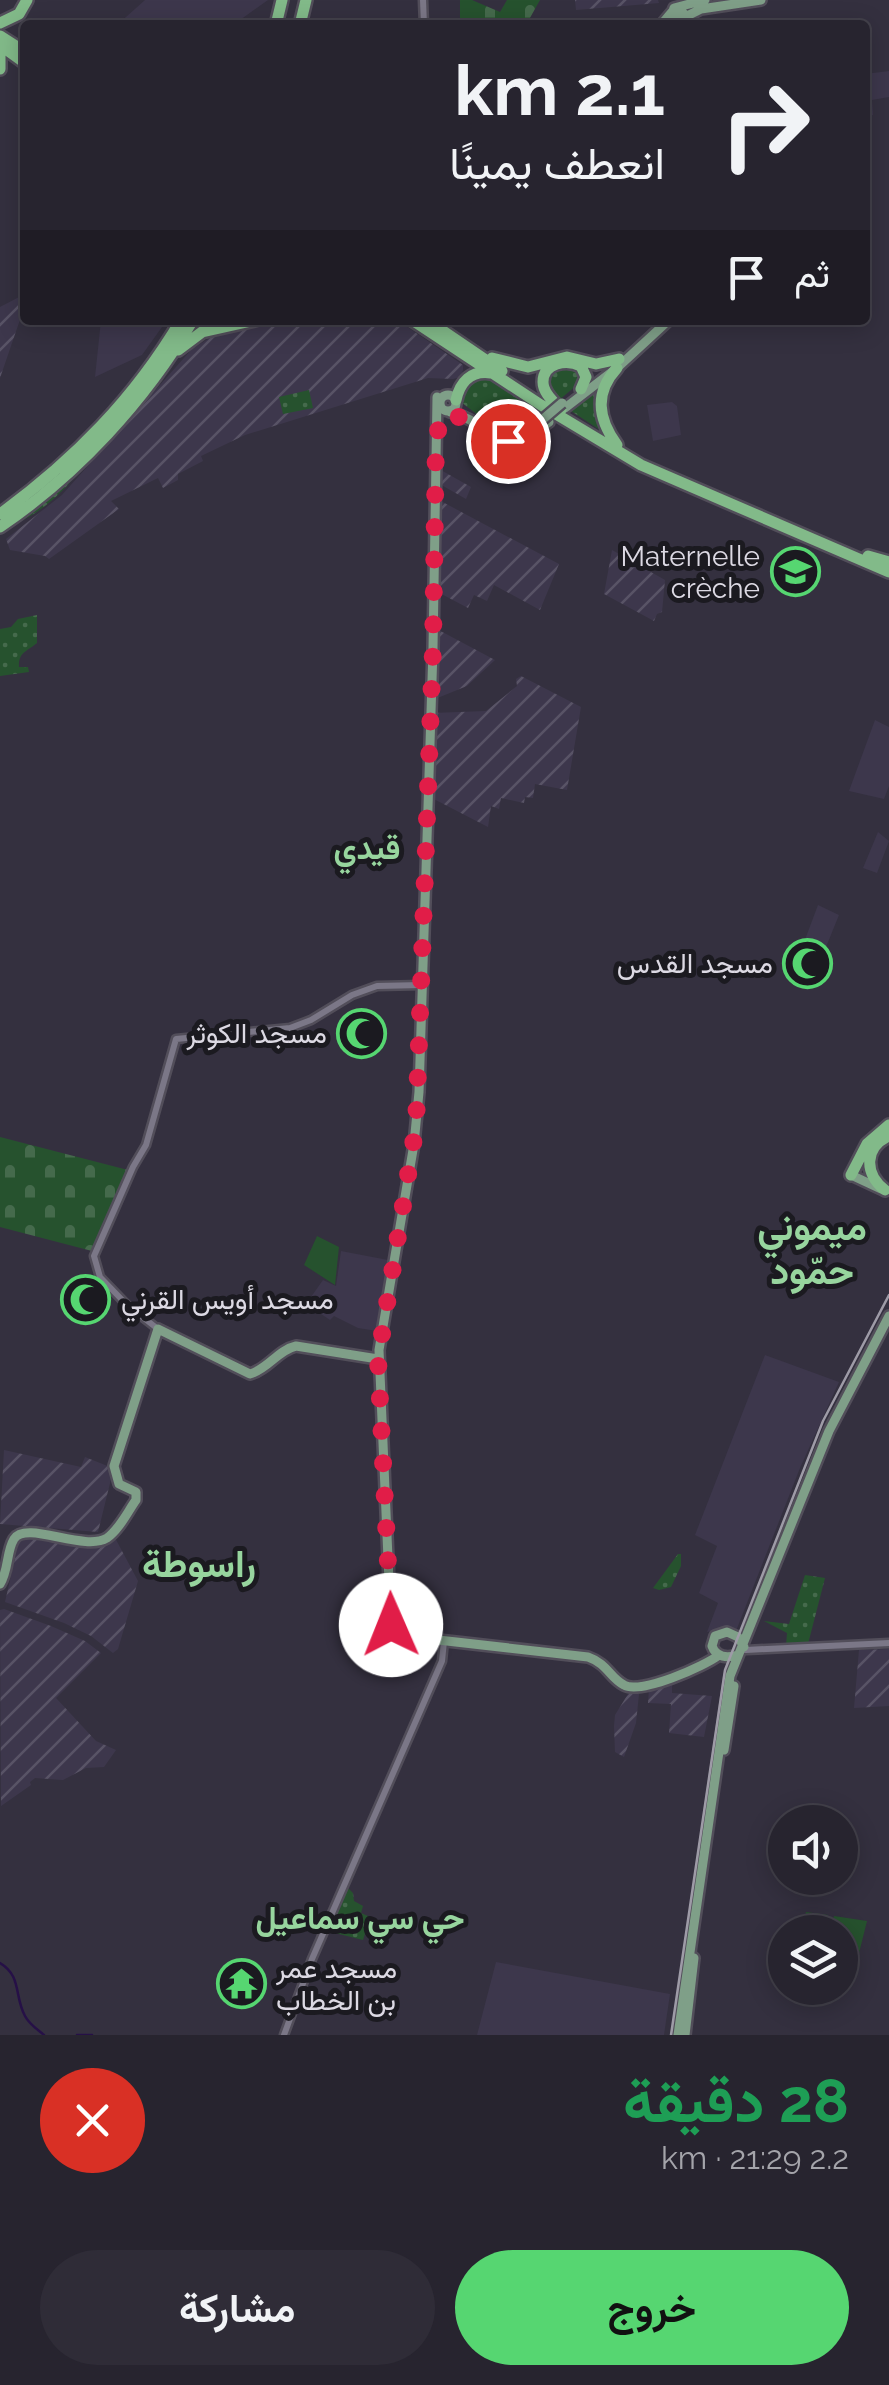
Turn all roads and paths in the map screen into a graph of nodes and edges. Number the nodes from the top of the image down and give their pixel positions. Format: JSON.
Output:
{"nodes":[{"id":1,"x":27,"y":0,"type":"edge"},
{"id":2,"x":704,"y":0,"type":"edge"},
{"id":3,"x":761,"y":0,"type":"edge"},
{"id":4,"x":677,"y":12,"type":"edge"},
{"id":5,"x":0,"y":22,"type":"edge"},
{"id":6,"x":0,"y":56,"type":"edge"},
{"id":7,"x":0,"y":69,"type":"edge"},
{"id":8,"x":178,"y":325,"type":"edge"},
{"id":9,"x":190,"y":325,"type":"edge"},
{"id":10,"x":233,"y":325,"type":"edge"},
{"id":11,"x":421,"y":325,"type":"edge"},
{"id":12,"x":435,"y":325,"type":"edge"},
{"id":13,"x":654,"y":325,"type":"edge"},
{"id":14,"x":662,"y":325,"type":"edge"},
{"id":15,"x":464,"y":350,"type":"junction"},
{"id":16,"x":171,"y":356,"type":"junction"},
{"id":17,"x":618,"y":364,"type":"junction"},
{"id":18,"x":491,"y":372,"type":"junction"},
{"id":19,"x":581,"y":389,"type":"junction"},
{"id":20,"x":448,"y":402,"type":"junction"},
{"id":21,"x":562,"y":407,"type":"junction"},
{"id":22,"x":436,"y":436,"type":"junction"},
{"id":23,"x":617,"y":445,"type":"junction"},
{"id":24,"x":0,"y":514,"type":"edge"},
{"id":25,"x":0,"y":527,"type":"edge"},
{"id":26,"x":865,"y":559,"type":"junction"},
{"id":27,"x":889,"y":569,"type":"edge"},
{"id":28,"x":422,"y":985,"type":"junction"},
{"id":29,"x":889,"y":1125,"type":"edge"},
{"id":30,"x":884,"y":1138,"type":"edge"},
{"id":31,"x":853,"y":1177,"type":"junction"},
{"id":32,"x":887,"y":1190,"type":"edge"},
{"id":33,"x":889,"y":1320,"type":"edge"},
{"id":34,"x":158,"y":1328,"type":"junction"},
{"id":35,"x":378,"y":1359,"type":"junction"},
{"id":36,"x":0,"y":1584,"type":"edge"},
{"id":37,"x":748,"y":1632,"type":"junction"},
{"id":38,"x":735,"y":1635,"type":"junction"},
{"id":39,"x":444,"y":1641,"type":"junction"},
{"id":40,"x":889,"y":1643,"type":"edge"},
{"id":41,"x":743,"y":1650,"type":"junction"},
{"id":42,"x":720,"y":1654,"type":"junction"},
{"id":43,"x":733,"y":1668,"type":"junction"},
{"id":44,"x":284,"y":2035,"type":"edge"},
{"id":45,"x":681,"y":2035,"type":"edge"}],
"edges":[{"from":1,"to":5,"type":"highway"},
{"from":2,"to":4,"type":"main road"},
{"from":3,"to":4,"type":"main road"},
{"from":6,"to":7,"type":"highway"},
{"from":8,"to":24,"type":"highway"},
{"from":9,"to":16,"type":"highway"},
{"from":10,"to":16,"type":"highway"},
{"from":11,"to":15,"type":"highway"},
{"from":12,"to":15,"type":"highway"},
{"from":13,"to":17,"type":"main road"},
{"from":14,"to":17,"type":"main road"},
{"from":15,"to":17,"type":"highway"},
{"from":15,"to":18,"type":"highway"},
{"from":15,"to":20,"type":"highway"},
{"from":15,"to":21,"type":"highway"},
{"from":16,"to":25,"type":"highway"},
{"from":17,"to":19,"type":"main road"},
{"from":17,"to":21,"type":"main road"},
{"from":17,"to":23,"type":"highway"},
{"from":18,"to":20,"type":"highway"},
{"from":18,"to":26,"type":"highway"},
{"from":19,"to":21,"type":"main road"},
{"from":19,"to":21,"type":"highway"},
{"from":20,"to":21,"type":"main road","bridge":true},
{"from":20,"to":22,"type":"main road"},
{"from":20,"to":22,"type":"main road"},
{"from":21,"to":23,"type":"highway"},
{"from":22,"to":28,"type":"main road"},
{"from":23,"to":26,"type":"highway"},
{"from":26,"to":27,"type":"highway"},
{"from":28,"to":34,"type":"street"},
{"from":28,"to":35,"type":"main road"},
{"from":29,"to":31,"type":"highway"},
{"from":30,"to":31,"type":"highway"},
{"from":30,"to":32,"type":"highway"},
{"from":31,"to":32,"type":"main road"},
{"from":33,"to":37,"type":"main road"},
{"from":33,"to":41,"type":"main road"},
{"from":34,"to":35,"type":"main road"},
{"from":34,"to":36,"type":"main road"},
{"from":35,"to":39,"type":"main road"},
{"from":37,"to":38,"type":"main road"},
{"from":37,"to":41,"type":"main road"},
{"from":38,"to":41,"type":"main road"},
{"from":38,"to":42,"type":"main road"},
{"from":39,"to":42,"type":"main road"},
{"from":39,"to":44,"type":"street"},
{"from":40,"to":41,"type":"street"},
{"from":41,"to":42,"type":"main road"},
{"from":41,"to":43,"type":"main road"},
{"from":41,"to":45,"type":"main road"},
{"from":42,"to":43,"type":"main road"},
{"from":43,"to":45,"type":"main road"}]}
